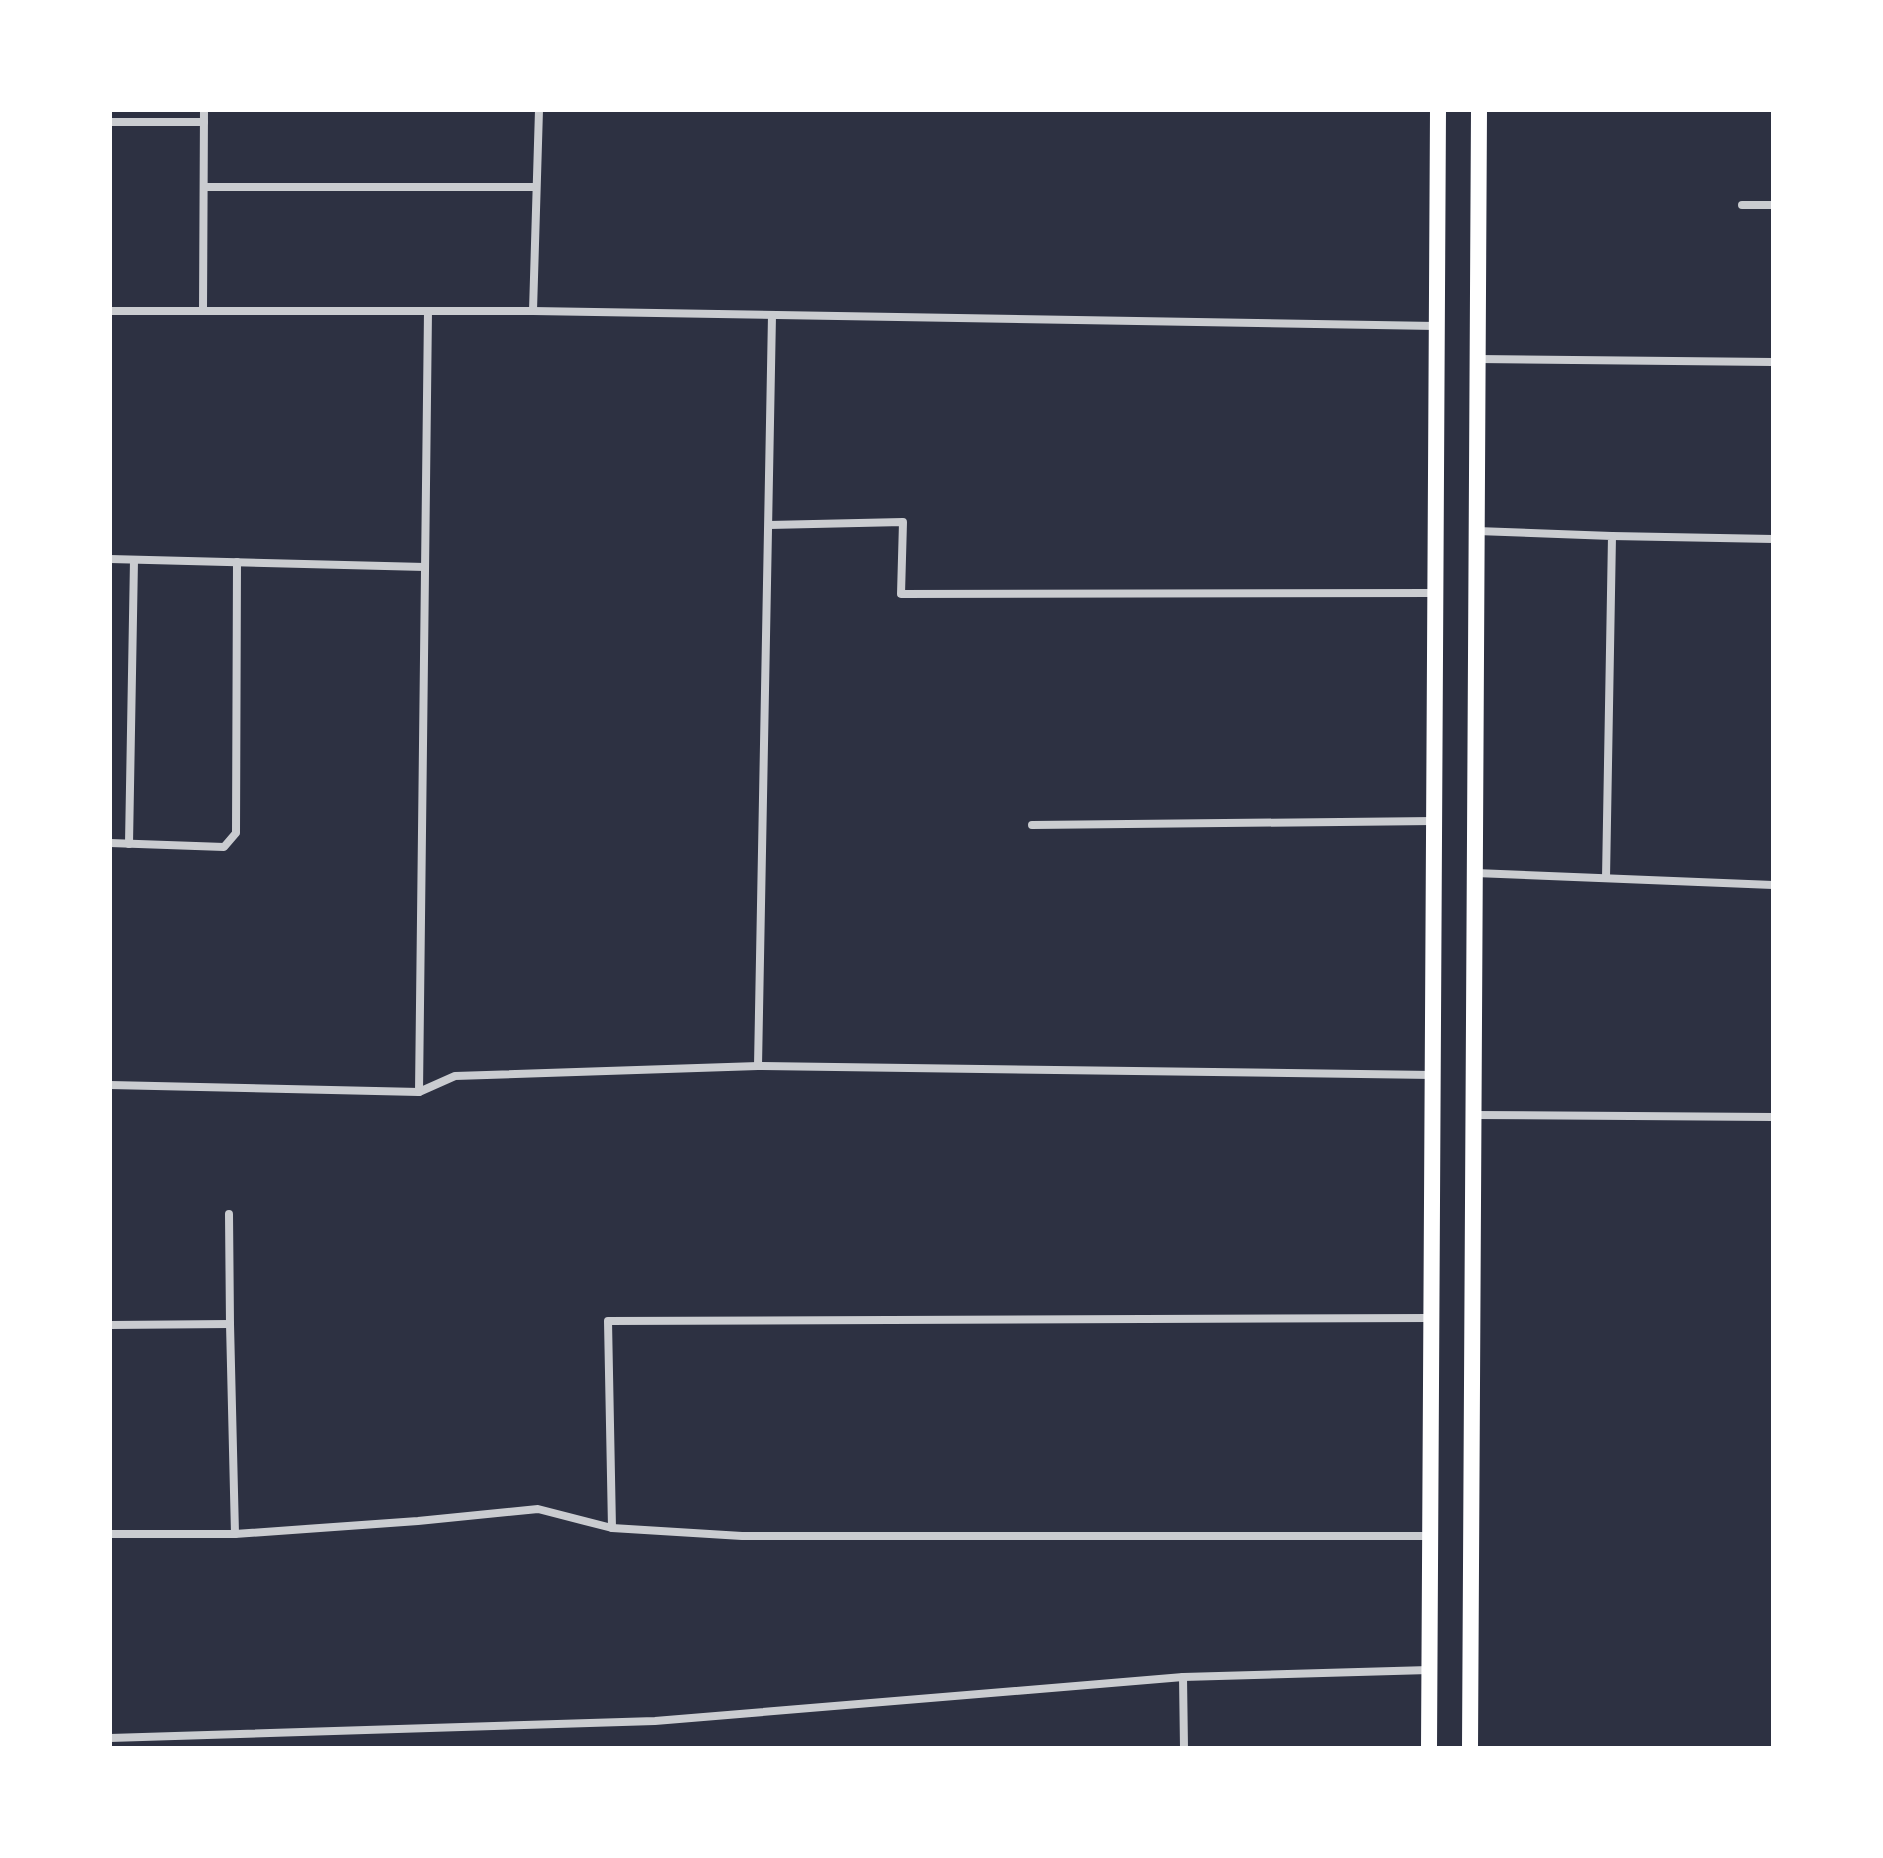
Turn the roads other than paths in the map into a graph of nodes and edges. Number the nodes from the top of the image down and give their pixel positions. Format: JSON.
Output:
{"nodes":[{"id":1,"x":204,"y":110,"type":"edge"},
{"id":2,"x":539,"y":110,"type":"edge"},
{"id":3,"x":1438,"y":110,"type":"edge"},
{"id":4,"x":1479,"y":110,"type":"edge"},
{"id":5,"x":110,"y":122,"type":"edge"},
{"id":6,"x":204,"y":122,"type":"junction"},
{"id":7,"x":204,"y":187,"type":"junction"},
{"id":8,"x":536,"y":187,"type":"junction"},
{"id":9,"x":1742,"y":205,"type":"dead end"},
{"id":10,"x":1773,"y":205,"type":"edge"},
{"id":11,"x":110,"y":311,"type":"edge"},
{"id":12,"x":203,"y":311,"type":"junction"},
{"id":13,"x":428,"y":311,"type":"junction"},
{"id":14,"x":533,"y":311,"type":"junction"},
{"id":15,"x":772,"y":315,"type":"junction"},
{"id":16,"x":1436,"y":326,"type":"junction"},
{"id":17,"x":1478,"y":359,"type":"junction"},
{"id":18,"x":1773,"y":362,"type":"edge"},
{"id":19,"x":769,"y":525,"type":"junction"},
{"id":20,"x":1477,"y":531,"type":"junction"},
{"id":21,"x":1612,"y":536,"type":"junction"},
{"id":22,"x":1773,"y":539,"type":"edge"},
{"id":23,"x":110,"y":559,"type":"edge"},
{"id":24,"x":134,"y":560,"type":"junction"},
{"id":25,"x":237,"y":562,"type":"junction"},
{"id":26,"x":425,"y":567,"type":"junction"},
{"id":27,"x":1435,"y":593,"type":"junction"},
{"id":28,"x":1434,"y":821,"type":"junction"},
{"id":29,"x":1032,"y":825,"type":"dead end"},
{"id":30,"x":110,"y":843,"type":"edge"},
{"id":31,"x":129,"y":844,"type":"junction"},
{"id":32,"x":1475,"y":873,"type":"junction"},
{"id":33,"x":1606,"y":878,"type":"junction"},
{"id":34,"x":1773,"y":885,"type":"edge"},
{"id":35,"x":758,"y":1066,"type":"junction"},
{"id":36,"x":1433,"y":1075,"type":"junction"},
{"id":37,"x":110,"y":1085,"type":"edge"},
{"id":38,"x":419,"y":1092,"type":"junction"},
{"id":39,"x":1473,"y":1115,"type":"junction"},
{"id":40,"x":1773,"y":1117,"type":"edge"},
{"id":41,"x":229,"y":1214,"type":"dead end"},
{"id":42,"x":1431,"y":1318,"type":"junction"},
{"id":43,"x":230,"y":1324,"type":"junction"},
{"id":44,"x":110,"y":1325,"type":"edge"},
{"id":45,"x":612,"y":1528,"type":"junction"},
{"id":46,"x":110,"y":1534,"type":"edge"},
{"id":47,"x":235,"y":1534,"type":"junction"},
{"id":48,"x":1430,"y":1536,"type":"junction"},
{"id":49,"x":1429,"y":1670,"type":"junction"},
{"id":50,"x":1183,"y":1677,"type":"junction"},
{"id":51,"x":110,"y":1738,"type":"edge"},
{"id":52,"x":1184,"y":1748,"type":"edge"},
{"id":53,"x":1429,"y":1748,"type":"edge"},
{"id":54,"x":1470,"y":1748,"type":"edge"}],
"edges":[{"from":1,"to":6,"type":"street"},
{"from":2,"to":8,"type":"street"},
{"from":3,"to":16,"type":"main road"},
{"from":4,"to":17,"type":"main road"},
{"from":5,"to":6,"type":"street"},
{"from":6,"to":7,"type":"street"},
{"from":7,"to":8,"type":"street"},
{"from":7,"to":12,"type":"street"},
{"from":8,"to":14,"type":"street"},
{"from":9,"to":10,"type":"street"},
{"from":11,"to":12,"type":"street"},
{"from":12,"to":13,"type":"street"},
{"from":13,"to":14,"type":"street"},
{"from":13,"to":26,"type":"street"},
{"from":14,"to":15,"type":"street"},
{"from":15,"to":16,"type":"street"},
{"from":15,"to":19,"type":"street"},
{"from":16,"to":27,"type":"main road"},
{"from":17,"to":18,"type":"street"},
{"from":17,"to":20,"type":"main road"},
{"from":19,"to":27,"type":"street"},
{"from":19,"to":35,"type":"street"},
{"from":20,"to":21,"type":"street"},
{"from":20,"to":32,"type":"main road"},
{"from":21,"to":22,"type":"street"},
{"from":21,"to":33,"type":"street"},
{"from":23,"to":24,"type":"street"},
{"from":24,"to":25,"type":"street"},
{"from":24,"to":31,"type":"street"},
{"from":25,"to":26,"type":"street"},
{"from":25,"to":31,"type":"street"},
{"from":26,"to":38,"type":"street"},
{"from":27,"to":28,"type":"main road"},
{"from":28,"to":29,"type":"street"},
{"from":28,"to":36,"type":"main road"},
{"from":30,"to":31,"type":"street"},
{"from":32,"to":33,"type":"street"},
{"from":32,"to":39,"type":"main road"},
{"from":33,"to":34,"type":"street"},
{"from":35,"to":36,"type":"street"},
{"from":35,"to":38,"type":"street"},
{"from":36,"to":42,"type":"main road"},
{"from":37,"to":38,"type":"street"},
{"from":39,"to":40,"type":"street"},
{"from":39,"to":54,"type":"main road"},
{"from":41,"to":43,"type":"street"},
{"from":42,"to":45,"type":"street"},
{"from":42,"to":48,"type":"main road"},
{"from":43,"to":44,"type":"street"},
{"from":43,"to":47,"type":"street"},
{"from":45,"to":47,"type":"street"},
{"from":45,"to":48,"type":"street"},
{"from":46,"to":47,"type":"street"},
{"from":48,"to":49,"type":"main road"},
{"from":49,"to":50,"type":"street"},
{"from":49,"to":53,"type":"main road"},
{"from":50,"to":51,"type":"street"},
{"from":50,"to":52,"type":"street"}]}
